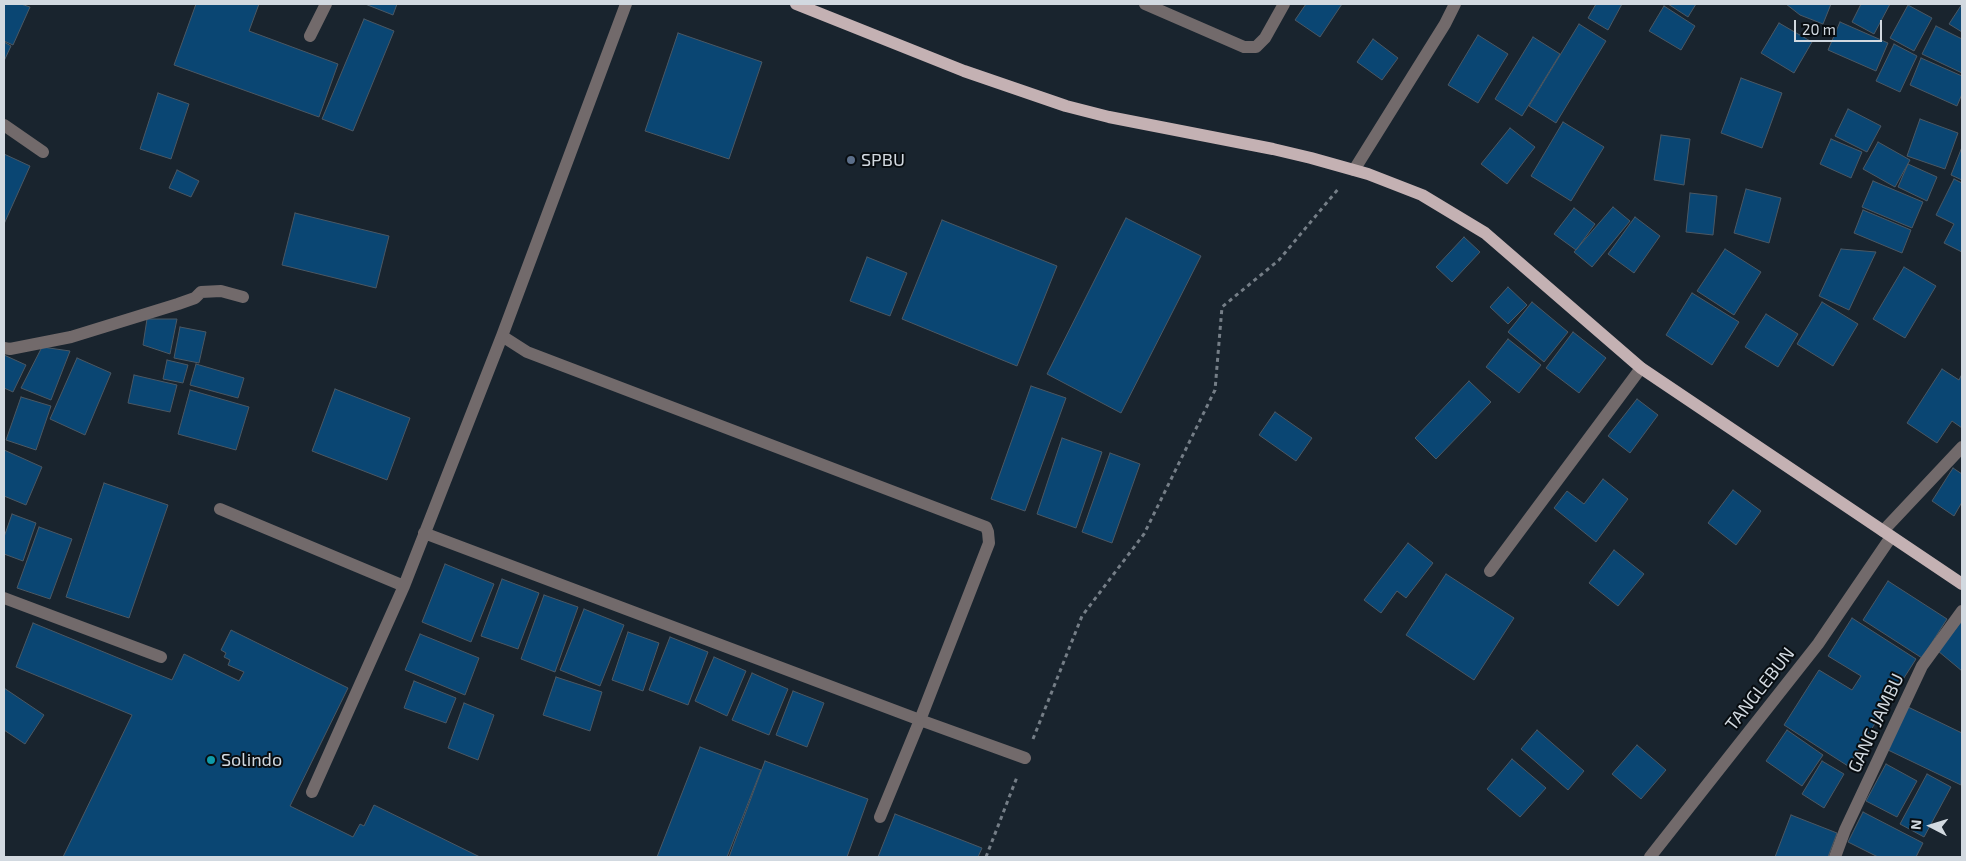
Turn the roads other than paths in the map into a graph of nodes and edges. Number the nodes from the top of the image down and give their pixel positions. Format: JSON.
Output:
{"nodes":[{"id":1,"x":326,"y":4,"type":"edge"},
{"id":2,"x":626,"y":4,"type":"edge"},
{"id":3,"x":796,"y":4,"type":"edge"},
{"id":4,"x":1145,"y":4,"type":"edge"},
{"id":5,"x":1284,"y":4,"type":"edge"},
{"id":6,"x":1455,"y":4,"type":"edge"},
{"id":7,"x":310,"y":36,"type":"dead end"},
{"id":8,"x":4,"y":125,"type":"edge"},
{"id":9,"x":43,"y":152,"type":"dead end"},
{"id":10,"x":1354,"y":170,"type":"junction"},
{"id":11,"x":243,"y":297,"type":"dead end"},
{"id":12,"x":502,"y":336,"type":"junction"},
{"id":13,"x":4,"y":348,"type":"edge"},
{"id":14,"x":1641,"y":368,"type":"junction"},
{"id":15,"x":1962,"y":447,"type":"edge"},
{"id":16,"x":220,"y":509,"type":"dead end"},
{"id":17,"x":424,"y":533,"type":"junction"},
{"id":18,"x":1887,"y":534,"type":"junction"},
{"id":19,"x":1490,"y":571,"type":"dead end"},
{"id":20,"x":1962,"y":584,"type":"edge"},
{"id":21,"x":404,"y":586,"type":"junction"},
{"id":22,"x":4,"y":598,"type":"edge"},
{"id":23,"x":1962,"y":612,"type":"edge"},
{"id":24,"x":161,"y":657,"type":"dead end"},
{"id":25,"x":920,"y":720,"type":"junction"},
{"id":26,"x":1025,"y":758,"type":"road end"},
{"id":27,"x":312,"y":792,"type":"dead end"},
{"id":28,"x":880,"y":817,"type":"dead end"},
{"id":29,"x":1650,"y":857,"type":"edge"},
{"id":30,"x":1835,"y":857,"type":"edge"}],
"edges":[{"from":1,"to":7,"type":"street"},
{"from":2,"to":12,"type":"street"},
{"from":3,"to":10,"type":"main road"},
{"from":4,"to":5,"type":"street"},
{"from":6,"to":10,"type":"street"},
{"from":8,"to":9,"type":"street"},
{"from":10,"to":14,"type":"main road"},
{"from":11,"to":13,"type":"street"},
{"from":12,"to":17,"type":"street"},
{"from":12,"to":25,"type":"street"},
{"from":14,"to":18,"type":"main road"},
{"from":14,"to":19,"type":"street"},
{"from":15,"to":18,"type":"street","name":"TANGLEBUN"},
{"from":16,"to":21,"type":"street"},
{"from":17,"to":21,"type":"street"},
{"from":17,"to":25,"type":"street"},
{"from":18,"to":20,"type":"main road"},
{"from":18,"to":29,"type":"street","name":"TANGLEBUN"},
{"from":21,"to":27,"type":"street"},
{"from":22,"to":24,"type":"street"},
{"from":23,"to":30,"type":"street","name":"GANG JAMBU"},
{"from":25,"to":26,"type":"street"},
{"from":25,"to":28,"type":"street"}]}
